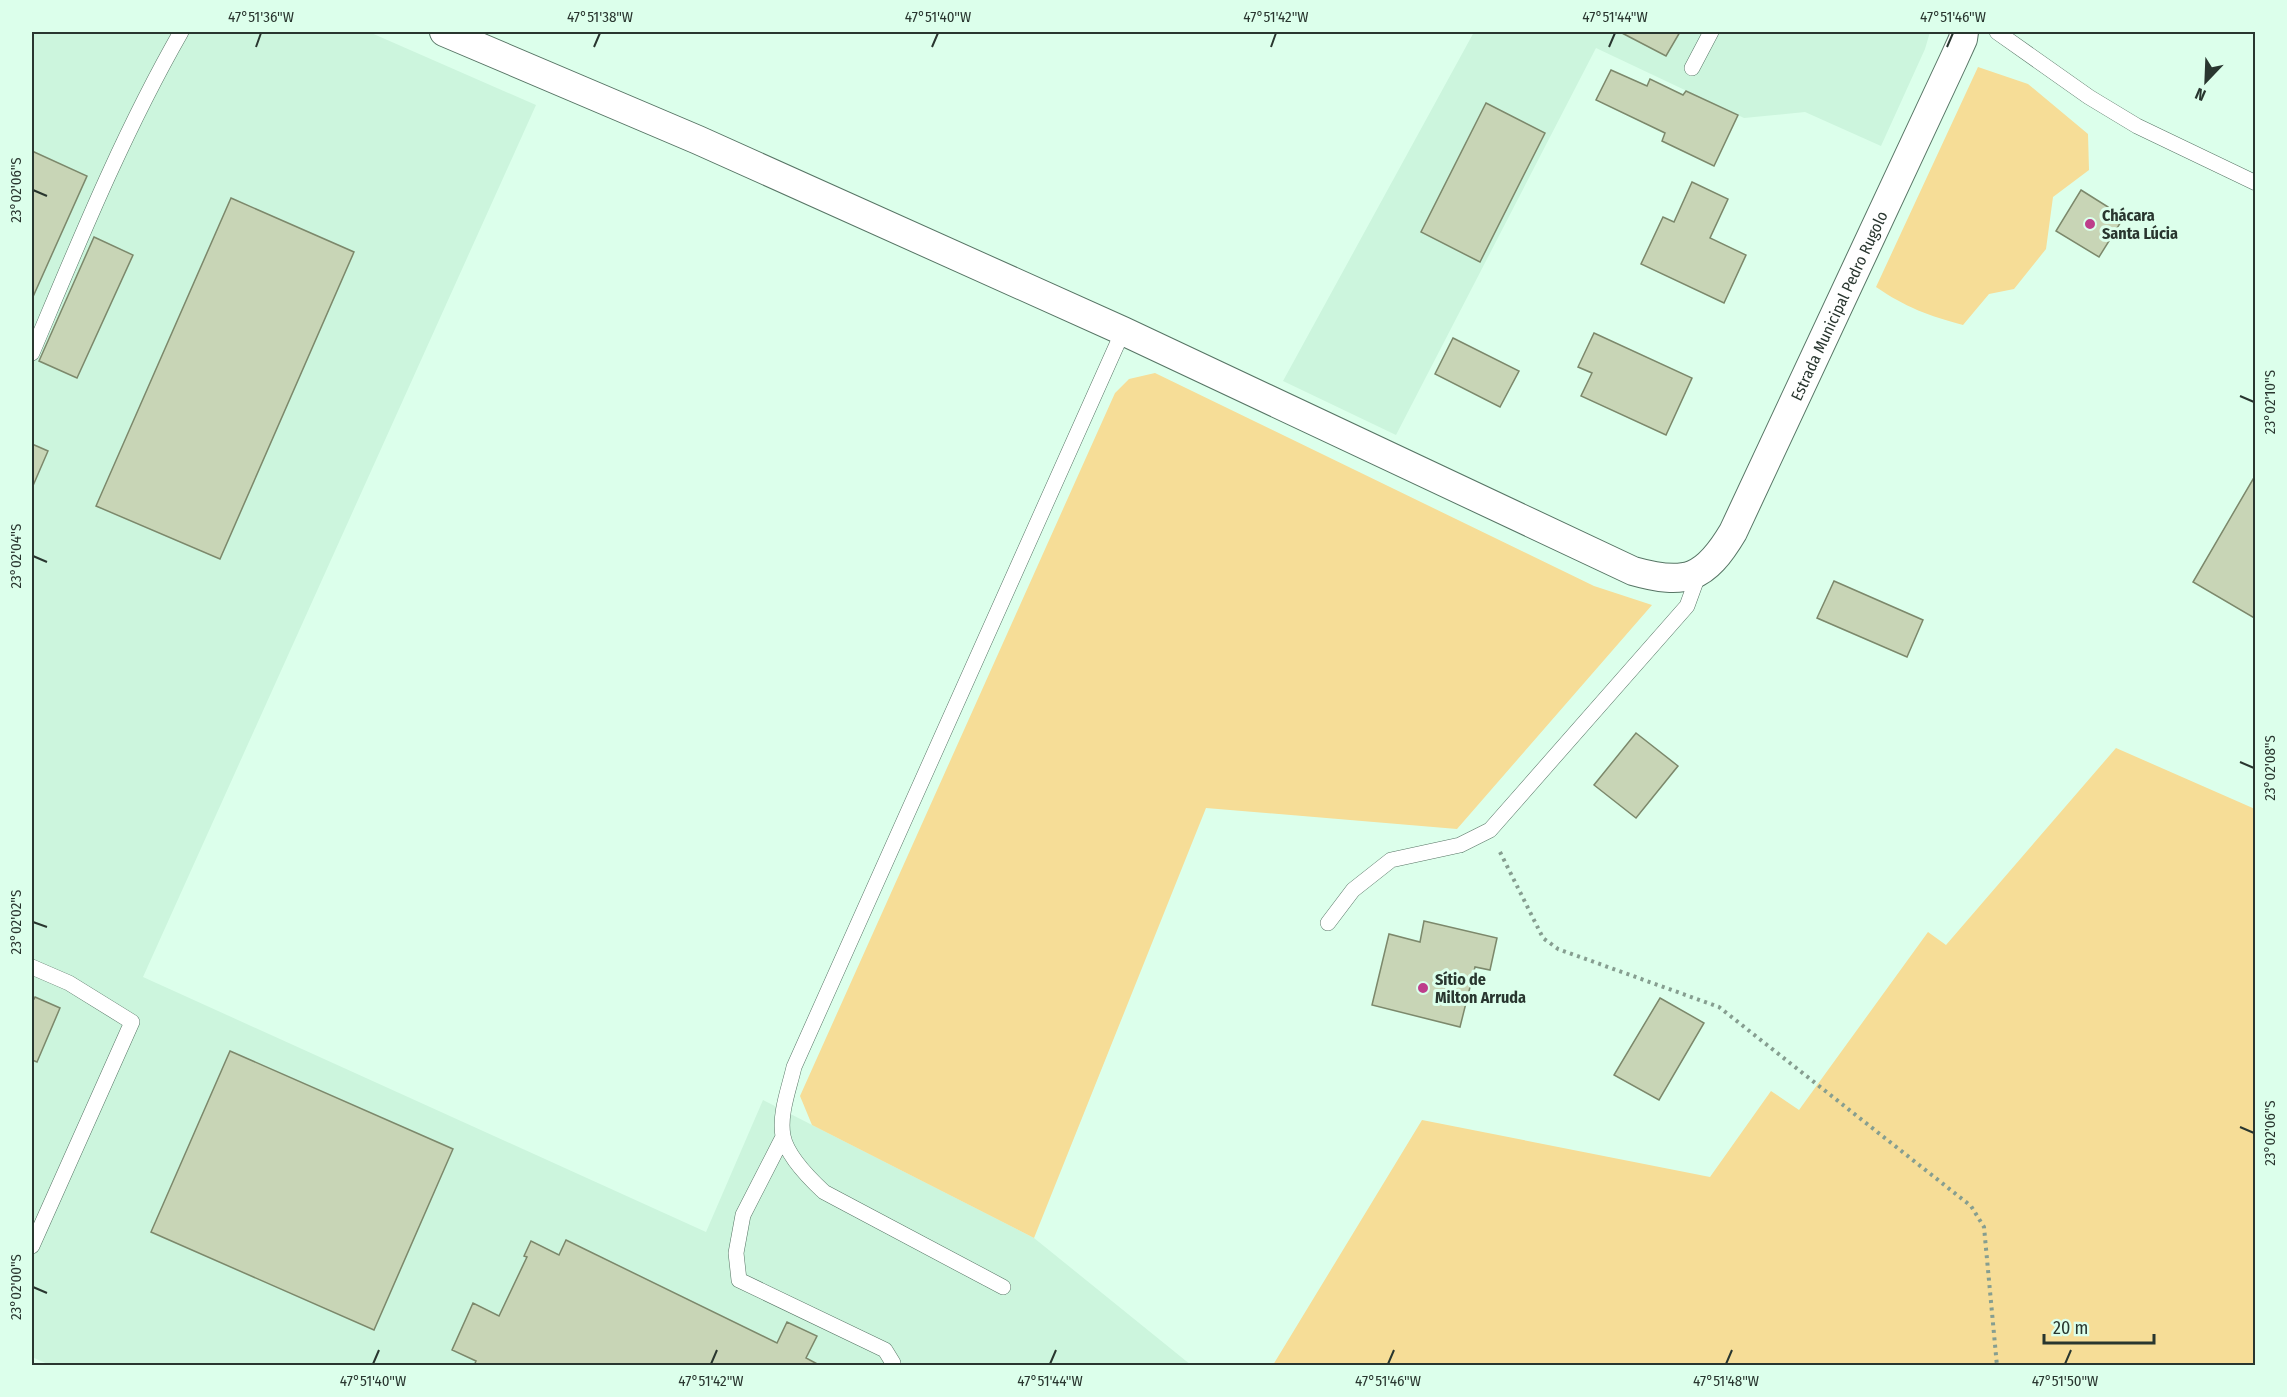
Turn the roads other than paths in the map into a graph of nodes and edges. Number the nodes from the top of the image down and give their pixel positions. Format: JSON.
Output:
{"nodes":[{"id":1,"x":181,"y":32,"type":"edge"},
{"id":2,"x":444,"y":32,"type":"edge"},
{"id":3,"x":1711,"y":32,"type":"edge"},
{"id":4,"x":1964,"y":32,"type":"edge"},
{"id":5,"x":1997,"y":32,"type":"edge"},
{"id":6,"x":1692,"y":68,"type":"dead end"},
{"id":7,"x":2256,"y":183,"type":"edge"},
{"id":8,"x":1123,"y":331,"type":"junction"},
{"id":9,"x":32,"y":353,"type":"edge"},
{"id":10,"x":1700,"y":573,"type":"junction"},
{"id":11,"x":1328,"y":923,"type":"dead end"},
{"id":12,"x":32,"y":967,"type":"edge"},
{"id":13,"x":783,"y":1137,"type":"junction"},
{"id":14,"x":32,"y":1246,"type":"edge"},
{"id":15,"x":1003,"y":1287,"type":"dead end"},
{"id":16,"x":892,"y":1365,"type":"edge"}],
"edges":[{"from":1,"to":9,"type":"lane"},
{"from":2,"to":8,"type":"street"},
{"from":3,"to":6,"type":"lane"},
{"from":4,"to":10,"type":"street","name":"Estrada Municipal Pedro Rugolo"},
{"from":5,"to":7,"type":"lane"},
{"from":8,"to":10,"type":"street"},
{"from":8,"to":13,"type":"lane"},
{"from":10,"to":11,"type":"lane"},
{"from":12,"to":14,"type":"lane"},
{"from":13,"to":15,"type":"lane"},
{"from":13,"to":16,"type":"lane"}]}
